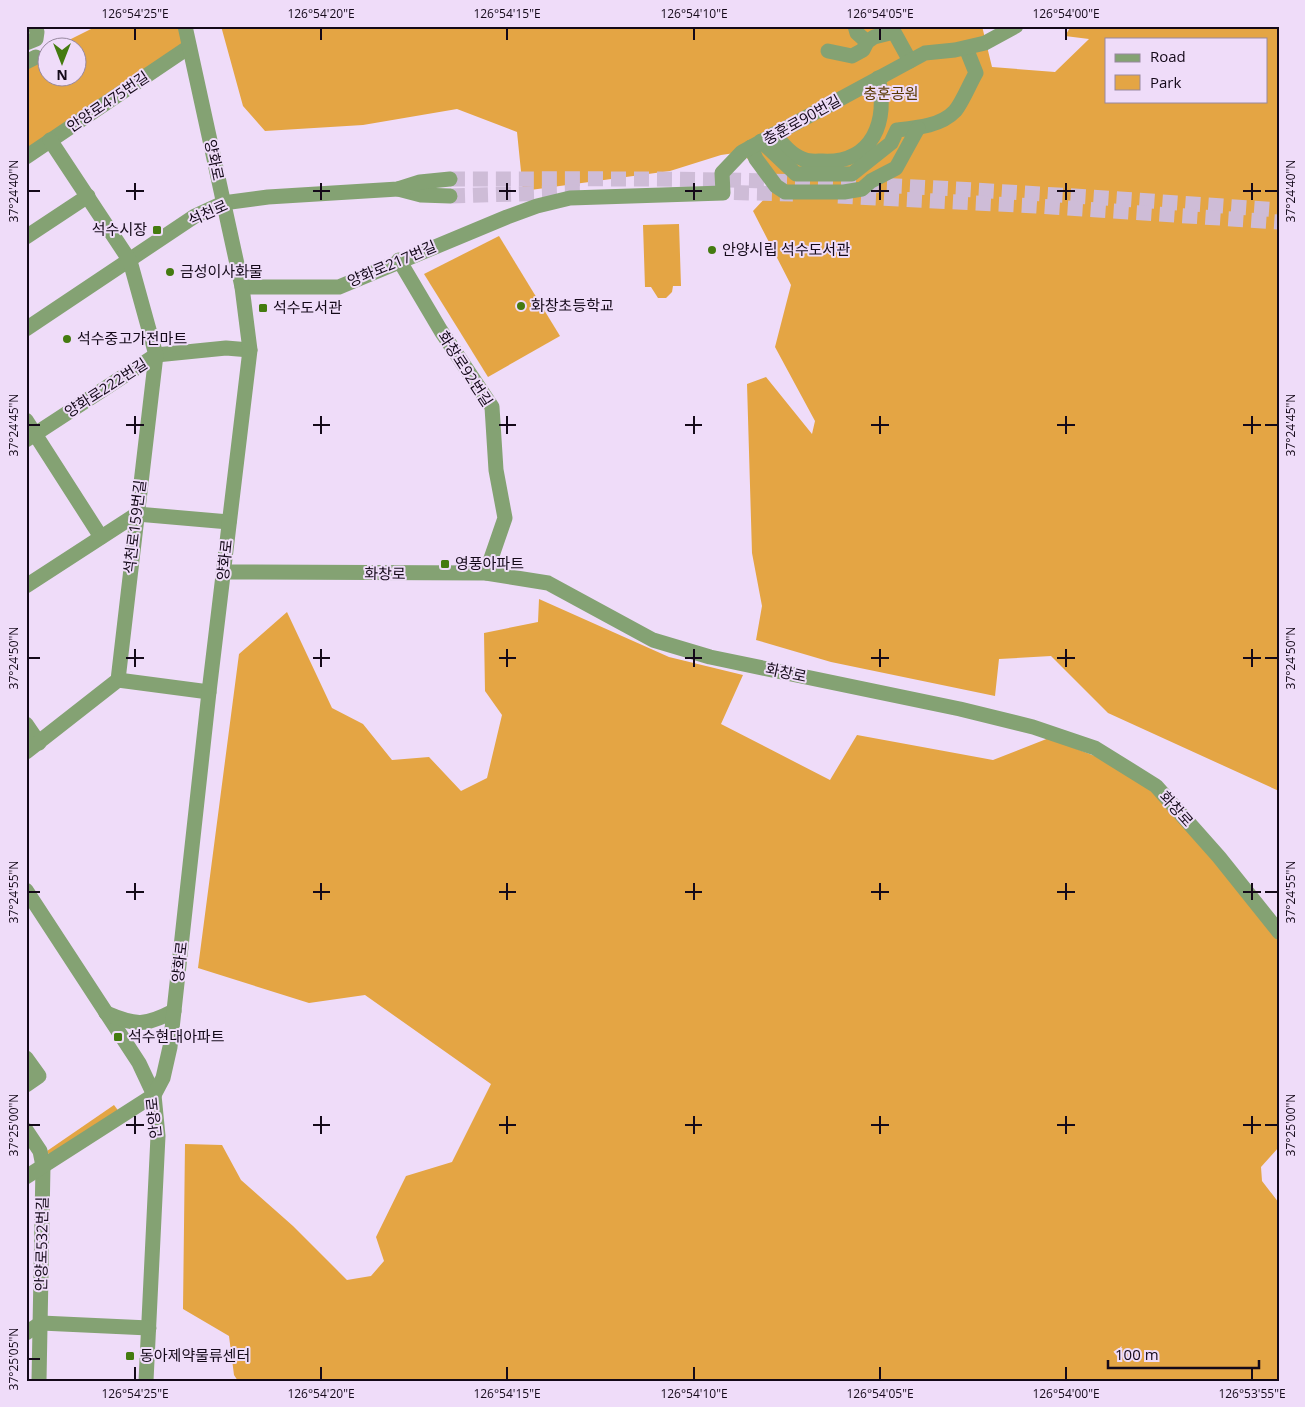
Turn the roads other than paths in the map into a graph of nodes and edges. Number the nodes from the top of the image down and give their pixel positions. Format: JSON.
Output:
{"nodes":[{"id":1,"x":36,"y":26,"type":"edge"},
{"id":2,"x":185,"y":26,"type":"edge"},
{"id":3,"x":855,"y":26,"type":"edge"},
{"id":4,"x":1016,"y":26,"type":"edge"},
{"id":5,"x":867,"y":42,"type":"junction"},
{"id":6,"x":26,"y":43,"type":"edge"},
{"id":7,"x":189,"y":46,"type":"junction"},
{"id":8,"x":966,"y":48,"type":"junction"},
{"id":9,"x":828,"y":51,"type":"dead end"},
{"id":10,"x":910,"y":61,"type":"junction"},
{"id":11,"x":878,"y":78,"type":"junction"},
{"id":12,"x":879,"y":126,"type":"junction"},
{"id":13,"x":918,"y":128,"type":"junction"},
{"id":14,"x":897,"y":130,"type":"junction"},
{"id":15,"x":50,"y":140,"type":"junction"},
{"id":16,"x":762,"y":141,"type":"junction"},
{"id":17,"x":853,"y":155,"type":"junction"},
{"id":18,"x":26,"y":158,"type":"edge"},
{"id":19,"x":804,"y":160,"type":"junction"},
{"id":20,"x":796,"y":174,"type":"junction"},
{"id":21,"x":852,"y":174,"type":"junction"},
{"id":22,"x":450,"y":179,"type":"tunnel mouth"},
{"id":23,"x":398,"y":189,"type":"junction"},
{"id":24,"x":862,"y":189,"type":"junction"},
{"id":25,"x":797,"y":192,"type":"junction"},
{"id":26,"x":723,"y":193,"type":"joint"},
{"id":27,"x":88,"y":196,"type":"junction"},
{"id":28,"x":450,"y":196,"type":"tunnel mouth"},
{"id":29,"x":223,"y":203,"type":"junction"},
{"id":30,"x":26,"y":237,"type":"edge"},
{"id":31,"x":399,"y":260,"type":"junction"},
{"id":32,"x":130,"y":261,"type":"junction"},
{"id":33,"x":242,"y":287,"type":"junction"},
{"id":34,"x":26,"y":329,"type":"edge"},
{"id":35,"x":250,"y":350,"type":"junction"},
{"id":36,"x":156,"y":355,"type":"junction"},
{"id":37,"x":26,"y":420,"type":"edge"},
{"id":38,"x":31,"y":436,"type":"edge"},
{"id":39,"x":137,"y":514,"type":"junction"},
{"id":40,"x":229,"y":522,"type":"junction"},
{"id":41,"x":101,"y":537,"type":"junction"},
{"id":42,"x":224,"y":572,"type":"junction"},
{"id":43,"x":486,"y":573,"type":"junction"},
{"id":44,"x":26,"y":586,"type":"edge"},
{"id":45,"x":118,"y":680,"type":"junction"},
{"id":46,"x":208,"y":692,"type":"junction"},
{"id":47,"x":26,"y":724,"type":"edge"},
{"id":48,"x":39,"y":743,"type":"junction"},
{"id":49,"x":26,"y":752,"type":"edge"},
{"id":50,"x":26,"y":890,"type":"edge"},
{"id":51,"x":1279,"y":932,"type":"edge"},
{"id":52,"x":174,"y":1011,"type":"junction"},
{"id":53,"x":106,"y":1013,"type":"junction"},
{"id":54,"x":26,"y":1058,"type":"edge"},
{"id":55,"x":26,"y":1085,"type":"edge"},
{"id":56,"x":154,"y":1095,"type":"junction"},
{"id":57,"x":26,"y":1130,"type":"edge"},
{"id":58,"x":43,"y":1166,"type":"junction"},
{"id":59,"x":26,"y":1177,"type":"edge"},
{"id":60,"x":41,"y":1323,"type":"junction"},
{"id":61,"x":149,"y":1328,"type":"junction"},
{"id":62,"x":26,"y":1333,"type":"edge"},
{"id":63,"x":39,"y":1381,"type":"edge"},
{"id":64,"x":146,"y":1381,"type":"edge"}],
"edges":[{"from":1,"to":6,"type":"street"},
{"from":2,"to":7,"type":"street","name":"양화로"},
{"from":3,"to":5,"type":"street"},
{"from":4,"to":8,"type":"street","name":"충훈로90번길"},
{"from":5,"to":9,"type":"street"},
{"from":5,"to":10,"type":"street"},
{"from":7,"to":15,"type":"street","name":"안양로475번길"},
{"from":7,"to":29,"type":"street","name":"양화로"},
{"from":8,"to":10,"type":"street","name":"충훈로90번길"},
{"from":8,"to":13,"type":"street"},
{"from":10,"to":11,"type":"street","name":"충훈로90번길"},
{"from":11,"to":12,"type":"street"},
{"from":11,"to":16,"type":"street","name":"충훈로90번길"},
{"from":12,"to":14,"type":"street"},
{"from":12,"to":17,"type":"street"},
{"from":13,"to":14,"type":"street"},
{"from":13,"to":24,"type":"street"},
{"from":14,"to":21,"type":"street"},
{"from":15,"to":18,"type":"street","name":"안양로475번길"},
{"from":15,"to":27,"type":"street","name":"석천로159번길"},
{"from":16,"to":19,"type":"street"},
{"from":16,"to":20,"type":"street"},
{"from":16,"to":25,"type":"street"},
{"from":16,"to":26,"type":"street","name":"충훈로90번길"},
{"from":17,"to":19,"type":"street"},
{"from":17,"to":21,"type":"street"},
{"from":19,"to":20,"type":"street"},
{"from":20,"to":21,"type":"street"},
{"from":20,"to":25,"type":"street"},
{"from":21,"to":24,"type":"street"},
{"from":22,"to":23,"type":"street","name":"석천로"},
{"from":23,"to":28,"type":"street"},
{"from":23,"to":29,"type":"street","name":"석천로"},
{"from":24,"to":25,"type":"street"},
{"from":26,"to":31,"type":"street","name":"양화로217번길"},
{"from":27,"to":30,"type":"street"},
{"from":27,"to":32,"type":"street","name":"석천로159번길"},
{"from":29,"to":32,"type":"street","name":"석천로"},
{"from":29,"to":33,"type":"street","name":"양화로"},
{"from":31,"to":33,"type":"street","name":"양화로217번길"},
{"from":31,"to":43,"type":"street","name":"화창로92번길"},
{"from":32,"to":34,"type":"street","name":"석천로"},
{"from":32,"to":36,"type":"street","name":"석천로159번길"},
{"from":33,"to":35,"type":"street","name":"양화로"},
{"from":35,"to":36,"type":"street","name":"양화로222번길"},
{"from":35,"to":40,"type":"street","name":"양화로"},
{"from":36,"to":38,"type":"street","name":"양화로222번길"},
{"from":36,"to":39,"type":"street","name":"석천로159번길"},
{"from":37,"to":38,"type":"street"},
{"from":38,"to":41,"type":"street"},
{"from":39,"to":40,"type":"street"},
{"from":39,"to":41,"type":"street"},
{"from":39,"to":45,"type":"street","name":"석천로159번길"},
{"from":40,"to":42,"type":"street","name":"양화로"},
{"from":41,"to":44,"type":"street"},
{"from":42,"to":43,"type":"street","name":"화창로"},
{"from":42,"to":46,"type":"street","name":"양화로"},
{"from":43,"to":51,"type":"street","name":"화창로"},
{"from":45,"to":46,"type":"street"},
{"from":45,"to":48,"type":"street"},
{"from":46,"to":52,"type":"street","name":"양화로"},
{"from":47,"to":48,"type":"street"},
{"from":48,"to":49,"type":"street"},
{"from":50,"to":53,"type":"street","name":"안양로"},
{"from":52,"to":53,"type":"street"},
{"from":52,"to":56,"type":"street","name":"양화로"},
{"from":53,"to":56,"type":"street","name":"안양로"},
{"from":54,"to":55,"type":"street"},
{"from":56,"to":58,"type":"street","name":"안양로532번길"},
{"from":56,"to":61,"type":"street","name":"안양로"},
{"from":57,"to":58,"type":"street"},
{"from":58,"to":59,"type":"street","name":"안양로532번길"},
{"from":58,"to":60,"type":"street","name":"안양로532번길"},
{"from":60,"to":61,"type":"street"},
{"from":60,"to":62,"type":"street"},
{"from":60,"to":63,"type":"street","name":"안양로532번길"},
{"from":61,"to":64,"type":"street","name":"안양로"}]}
